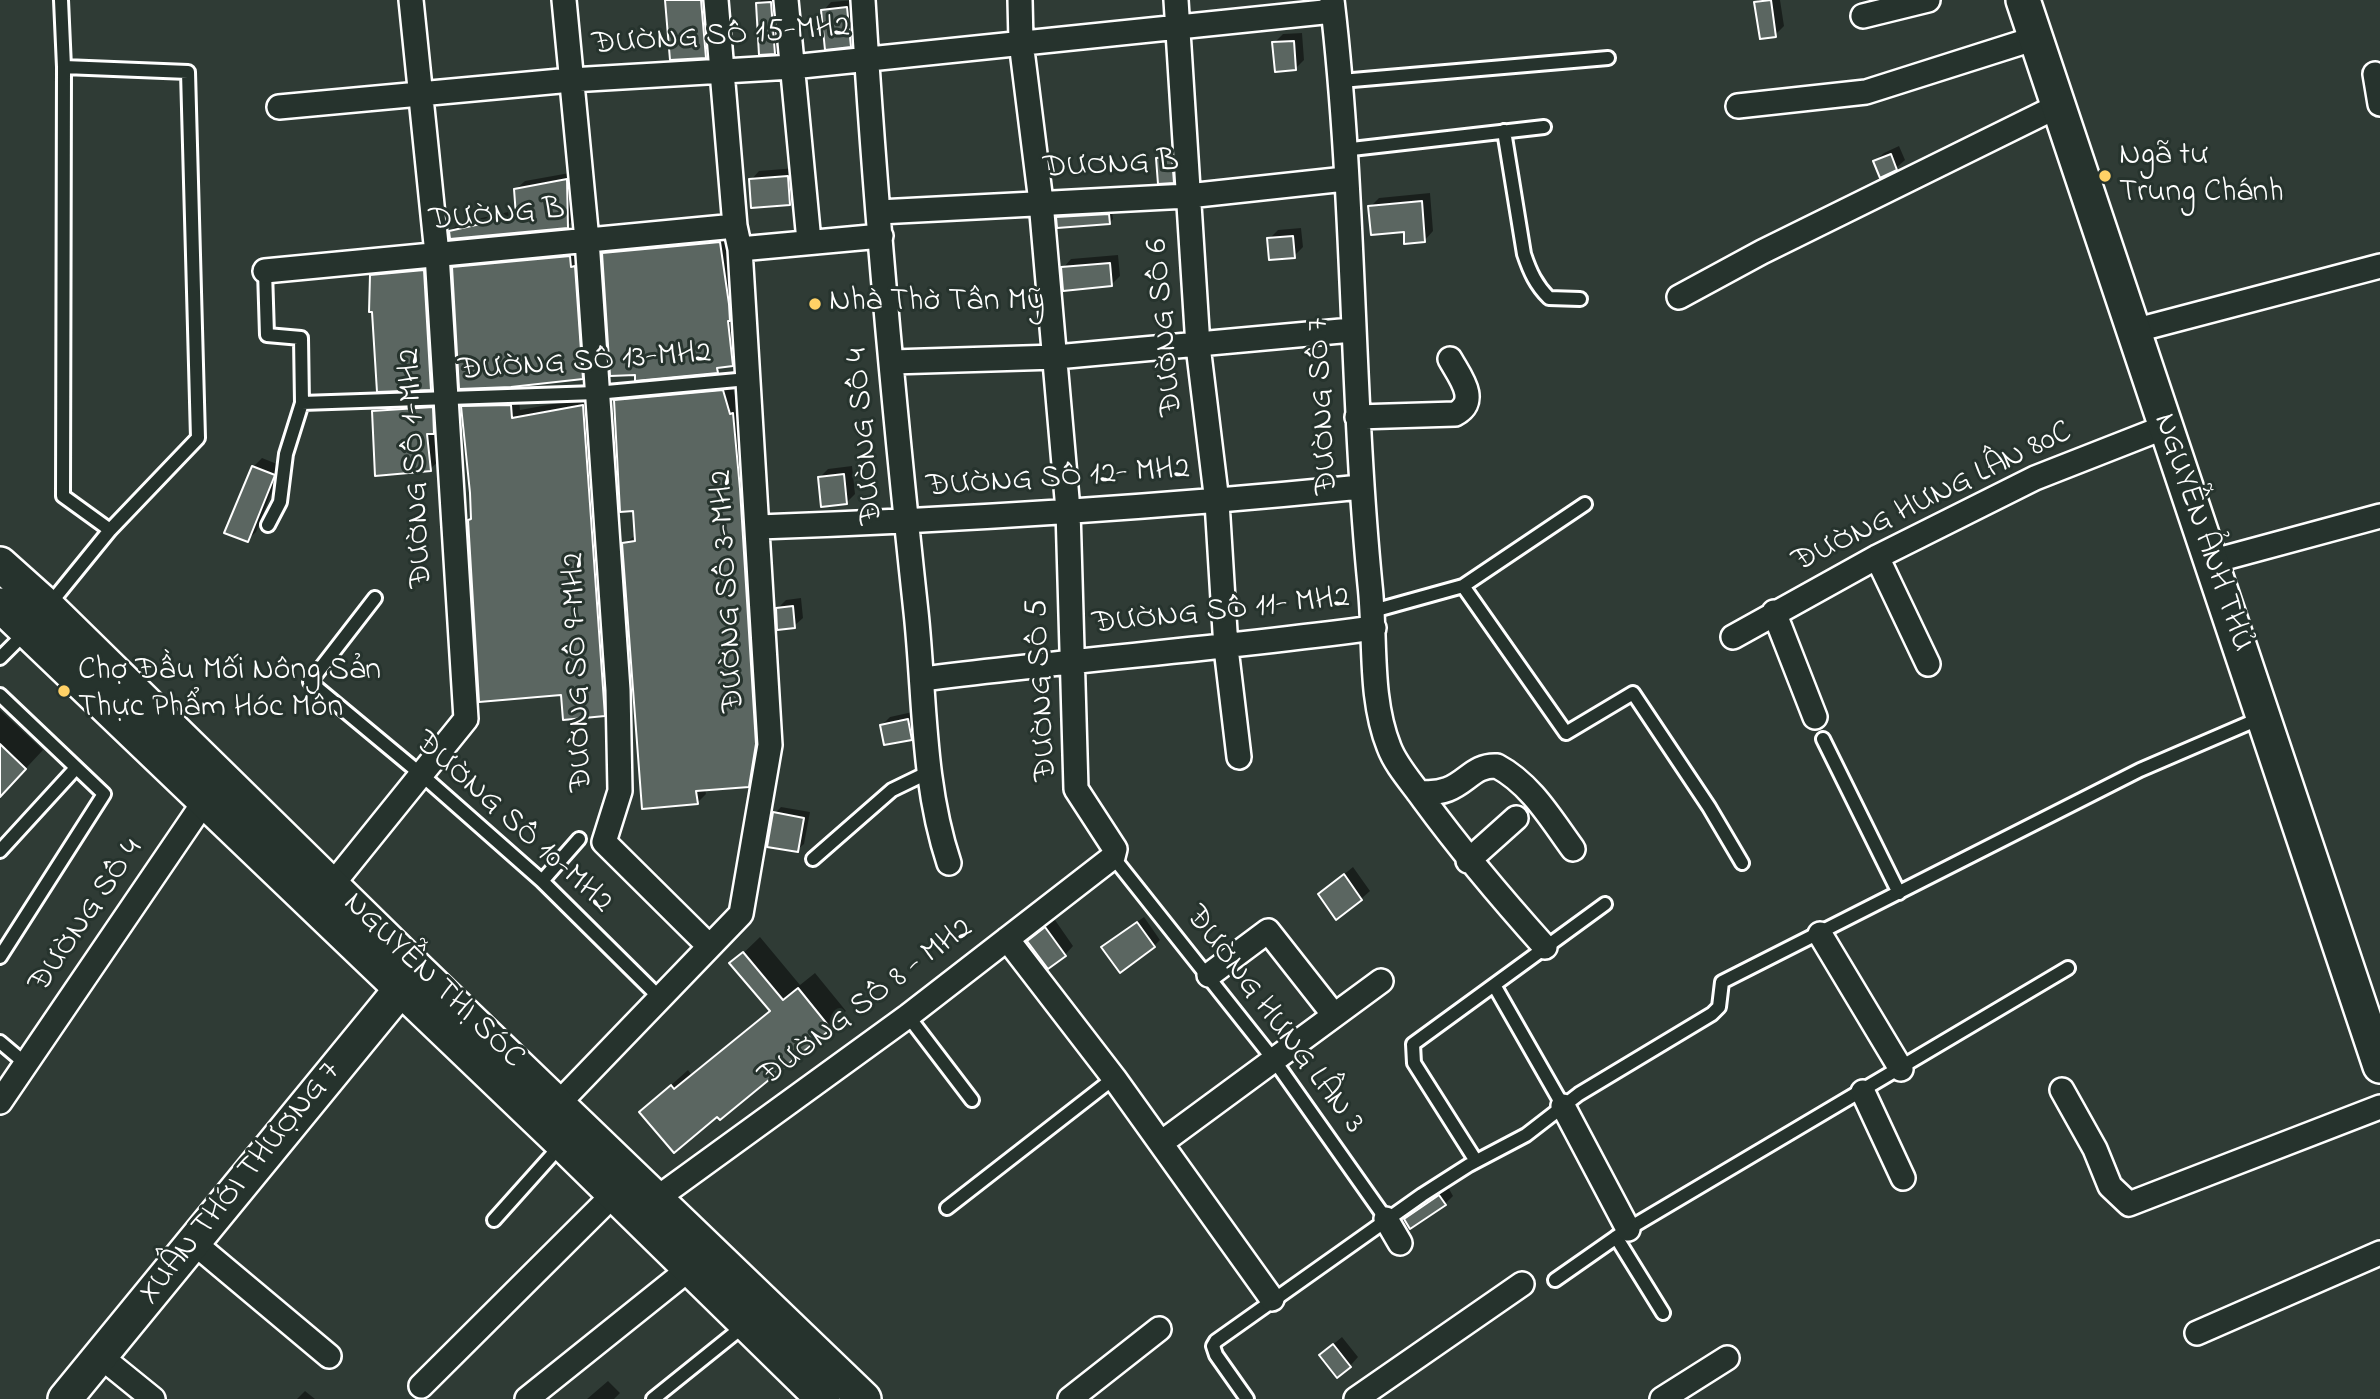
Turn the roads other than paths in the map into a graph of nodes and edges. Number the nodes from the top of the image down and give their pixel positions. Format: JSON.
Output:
{"nodes":[{"id":1,"x":61,"y":0,"type":"edge"},
{"id":2,"x":411,"y":0,"type":"edge"},
{"id":3,"x":564,"y":0,"type":"edge"},
{"id":4,"x":716,"y":0,"type":"edge"},
{"id":5,"x":786,"y":0,"type":"edge"},
{"id":6,"x":863,"y":0,"type":"edge"},
{"id":7,"x":1020,"y":0,"type":"edge"},
{"id":8,"x":1176,"y":0,"type":"edge"},
{"id":9,"x":1928,"y":0,"type":"edge"},
{"id":10,"x":2023,"y":0,"type":"edge"},
{"id":11,"x":1333,"y":6,"type":"edge"},
{"id":12,"x":1863,"y":16,"type":"dead end"},
{"id":13,"x":1180,"y":28,"type":"junction"},
{"id":14,"x":2036,"y":37,"type":"junction"},
{"id":15,"x":1021,"y":42,"type":"junction"},
{"id":16,"x":866,"y":58,"type":"junction"},
{"id":17,"x":1608,"y":58,"type":"dead end"},
{"id":18,"x":64,"y":67,"type":"junction"},
{"id":19,"x":792,"y":67,"type":"junction"},
{"id":20,"x":721,"y":73,"type":"junction"},
{"id":21,"x":2375,"y":74,"type":"dead end"},
{"id":22,"x":571,"y":80,"type":"junction"},
{"id":23,"x":1341,"y":81,"type":"junction"},
{"id":24,"x":422,"y":92,"type":"junction"},
{"id":25,"x":2380,"y":104,"type":"edge"},
{"id":26,"x":2060,"y":105,"type":"junction"},
{"id":27,"x":1738,"y":106,"type":"dead end"},
{"id":28,"x":279,"y":107,"type":"dead end"},
{"id":29,"x":1544,"y":127,"type":"dead end"},
{"id":30,"x":1504,"y":131,"type":"junction"},
{"id":31,"x":1343,"y":150,"type":"junction"},
{"id":32,"x":1345,"y":179,"type":"junction"},
{"id":33,"x":1188,"y":195,"type":"junction"},
{"id":34,"x":1041,"y":202,"type":"junction"},
{"id":35,"x":879,"y":212,"type":"junction"},
{"id":36,"x":735,"y":226,"type":"junction"},
{"id":37,"x":881,"y":236,"type":"junction"},
{"id":38,"x":587,"y":240,"type":"junction"},
{"id":39,"x":809,"y":241,"type":"junction"},
{"id":40,"x":740,"y":249,"type":"junction"},
{"id":41,"x":437,"y":254,"type":"junction"},
{"id":42,"x":2380,"y":266,"type":"edge"},
{"id":43,"x":265,"y":271,"type":"joint"},
{"id":44,"x":1679,"y":297,"type":"dead end"},
{"id":45,"x":1580,"y":299,"type":"dead end"},
{"id":46,"x":1352,"y":330,"type":"junction"},
{"id":47,"x":2133,"y":331,"type":"junction"},
{"id":48,"x":1198,"y":346,"type":"junction"},
{"id":49,"x":1056,"y":356,"type":"junction"},
{"id":50,"x":1450,"y":359,"type":"dead end"},
{"id":51,"x":891,"y":362,"type":"junction"},
{"id":52,"x":747,"y":379,"type":"junction"},
{"id":53,"x":596,"y":393,"type":"junction"},
{"id":54,"x":446,"y":399,"type":"junction"},
{"id":55,"x":302,"y":404,"type":"junction"},
{"id":56,"x":1357,"y":417,"type":"junction"},
{"id":57,"x":2165,"y":427,"type":"junction"},
{"id":58,"x":1360,"y":487,"type":"junction"},
{"id":59,"x":1217,"y":502,"type":"junction"},
{"id":60,"x":1585,"y":504,"type":"dead end"},
{"id":61,"x":1068,"y":510,"type":"junction"},
{"id":62,"x":2380,"y":516,"type":"edge"},
{"id":63,"x":906,"y":522,"type":"junction"},
{"id":64,"x":268,"y":525,"type":"dead end"},
{"id":65,"x":759,"y":527,"type":"junction"},
{"id":66,"x":110,"y":530,"type":"junction"},
{"id":67,"x":1877,"y":557,"type":"junction"},
{"id":68,"x":2210,"y":562,"type":"junction"},
{"id":69,"x":0,"y":564,"type":"edge"},
{"id":70,"x":1463,"y":586,"type":"junction"},
{"id":71,"x":375,"y":598,"type":"dead end"},
{"id":72,"x":0,"y":605,"type":"edge"},
{"id":73,"x":1774,"y":612,"type":"junction"},
{"id":74,"x":38,"y":619,"type":"junction"},
{"id":75,"x":1374,"y":620,"type":"junction"},
{"id":76,"x":1733,"y":637,"type":"dead end"},
{"id":77,"x":1226,"y":648,"type":"junction"},
{"id":78,"x":0,"y":658,"type":"edge"},
{"id":79,"x":1073,"y":661,"type":"junction"},
{"id":80,"x":1928,"y":664,"type":"dead end"},
{"id":81,"x":923,"y":679,"type":"junction"},
{"id":82,"x":0,"y":695,"type":"edge"},
{"id":83,"x":2263,"y":717,"type":"junction"},
{"id":84,"x":1819,"y":728,"type":"joint"},
{"id":85,"x":1239,"y":757,"type":"dead end"},
{"id":86,"x":76,"y":768,"type":"junction"},
{"id":87,"x":927,"y":773,"type":"junction"},
{"id":88,"x":423,"y":776,"type":"junction"},
{"id":89,"x":1418,"y":792,"type":"junction"},
{"id":90,"x":204,"y":802,"type":"junction"},
{"id":91,"x":1516,"y":818,"type":"dead end"},
{"id":92,"x":579,"y":839,"type":"dead end"},
{"id":93,"x":1573,"y":849,"type":"dead end"},
{"id":94,"x":0,"y":851,"type":"edge"},
{"id":95,"x":1113,"y":857,"type":"junction"},
{"id":96,"x":813,"y":859,"type":"dead end"},
{"id":97,"x":1468,"y":861,"type":"junction"},
{"id":98,"x":949,"y":863,"type":"dead end"},
{"id":99,"x":1742,"y":863,"type":"dead end"},
{"id":100,"x":542,"y":881,"type":"junction"},
{"id":101,"x":332,"y":885,"type":"junction"},
{"id":102,"x":1899,"y":893,"type":"junction"},
{"id":103,"x":1605,"y":904,"type":"dead end"},
{"id":104,"x":1820,"y":934,"type":"junction"},
{"id":105,"x":1007,"y":939,"type":"junction"},
{"id":106,"x":708,"y":945,"type":"junction"},
{"id":107,"x":1545,"y":947,"type":"junction"},
{"id":108,"x":0,"y":957,"type":"edge"},
{"id":109,"x":2068,"y":968,"type":"dead end"},
{"id":110,"x":1209,"y":975,"type":"junction"},
{"id":111,"x":408,"y":980,"type":"junction"},
{"id":112,"x":1381,"y":981,"type":"dead end"},
{"id":113,"x":1494,"y":985,"type":"junction"},
{"id":114,"x":659,"y":997,"type":"junction"},
{"id":115,"x":2370,"y":1003,"type":"edge"},
{"id":116,"x":1334,"y":1015,"type":"junction"},
{"id":117,"x":908,"y":1016,"type":"junction"},
{"id":118,"x":0,"y":1042,"type":"edge"},
{"id":119,"x":1274,"y":1060,"type":"junction"},
{"id":120,"x":26,"y":1064,"type":"junction"},
{"id":121,"x":2380,"y":1066,"type":"edge"},
{"id":122,"x":1901,"y":1069,"type":"junction"},
{"id":123,"x":1114,"y":1078,"type":"junction"},
{"id":124,"x":2062,"y":1090,"type":"dead end"},
{"id":125,"x":1863,"y":1092,"type":"junction"},
{"id":126,"x":972,"y":1100,"type":"dead end"},
{"id":127,"x":0,"y":1102,"type":"edge"},
{"id":128,"x":558,"y":1104,"type":"junction"},
{"id":129,"x":1563,"y":1107,"type":"junction"},
{"id":130,"x":2380,"y":1107,"type":"edge"},
{"id":131,"x":1161,"y":1143,"type":"junction"},
{"id":132,"x":563,"y":1144,"type":"junction"},
{"id":133,"x":1476,"y":1161,"type":"junction"},
{"id":134,"x":1903,"y":1178,"type":"dead end"},
{"id":135,"x":613,"y":1195,"type":"junction"},
{"id":136,"x":656,"y":1199,"type":"junction"},
{"id":137,"x":947,"y":1209,"type":"dead end"},
{"id":138,"x":1386,"y":1219,"type":"junction"},
{"id":139,"x":494,"y":1220,"type":"dead end"},
{"id":140,"x":1622,"y":1233,"type":"junction"},
{"id":141,"x":193,"y":1242,"type":"junction"},
{"id":142,"x":1400,"y":1243,"type":"dead end"},
{"id":143,"x":2380,"y":1253,"type":"edge"},
{"id":144,"x":689,"y":1269,"type":"junction"},
{"id":145,"x":1555,"y":1280,"type":"dead end"},
{"id":146,"x":1522,"y":1284,"type":"dead end"},
{"id":147,"x":1272,"y":1299,"type":"junction"},
{"id":148,"x":1663,"y":1312,"type":"dead end"},
{"id":149,"x":745,"y":1325,"type":"junction"},
{"id":150,"x":1159,"y":1329,"type":"dead end"},
{"id":151,"x":2197,"y":1333,"type":"dead end"},
{"id":152,"x":100,"y":1356,"type":"junction"},
{"id":153,"x":329,"y":1356,"type":"dead end"},
{"id":154,"x":1727,"y":1358,"type":"dead end"},
{"id":155,"x":421,"y":1386,"type":"dead end"},
{"id":156,"x":65,"y":1399,"type":"edge"},
{"id":157,"x":153,"y":1399,"type":"edge"},
{"id":158,"x":527,"y":1399,"type":"edge"},
{"id":159,"x":653,"y":1399,"type":"edge"},
{"id":160,"x":823,"y":1399,"type":"edge"},
{"id":161,"x":864,"y":1399,"type":"edge"},
{"id":162,"x":1070,"y":1399,"type":"edge"},
{"id":163,"x":1247,"y":1399,"type":"edge"},
{"id":164,"x":1356,"y":1399,"type":"edge"},
{"id":165,"x":1662,"y":1399,"type":"edge"}],
"edges":[{"from":1,"to":18,"type":"lane"},
{"from":2,"to":24,"type":"street","name":"ĐƯỜNG SỐ 1-MH2"},
{"from":3,"to":22,"type":"street"},
{"from":4,"to":20,"type":"street","name":"ĐƯỜNG SỐ 3-MH2"},
{"from":5,"to":19,"type":"street"},
{"from":6,"to":16,"type":"street","name":"ĐƯỜNG SỐ 4"},
{"from":7,"to":15,"type":"street"},
{"from":8,"to":13,"type":"street","name":"ĐƯỜNG SỐ 6"},
{"from":9,"to":12,"type":"street"},
{"from":10,"to":14,"type":"main road","name":"NGUYỄN ẢNH THỦ"},
{"from":11,"to":13,"type":"street","name":"ĐƯỜNG SỐ 15-MH2"},
{"from":11,"to":23,"type":"street"},
{"from":13,"to":15,"type":"street","name":"ĐƯỜNG SỐ 15-MH2"},
{"from":13,"to":33,"type":"street","name":"ĐƯỜNG SỐ 6"},
{"from":14,"to":26,"type":"main road","name":"NGUYỄN ẢNH THỦ"},
{"from":14,"to":27,"type":"street"},
{"from":15,"to":16,"type":"street","name":"ĐƯỜNG SỐ 15-MH2"},
{"from":15,"to":34,"type":"street"},
{"from":16,"to":19,"type":"street","name":"ĐƯỜNG SỐ 15-MH2"},
{"from":16,"to":35,"type":"street","name":"ĐƯỜNG SỐ 4"},
{"from":17,"to":23,"type":"lane"},
{"from":18,"to":66,"type":"lane"},
{"from":18,"to":66,"type":"lane"},
{"from":19,"to":20,"type":"street","name":"ĐƯỜNG SỐ 15-MH2"},
{"from":19,"to":39,"type":"street"},
{"from":20,"to":22,"type":"street","name":"ĐƯỜNG SỐ 15-MH2"},
{"from":20,"to":36,"type":"street","name":"ĐƯỜNG SỐ 3-MH2"},
{"from":21,"to":25,"type":"street"},
{"from":22,"to":24,"type":"street","name":"ĐƯỜNG SỐ 15-MH2"},
{"from":22,"to":38,"type":"street"},
{"from":23,"to":31,"type":"street"},
{"from":24,"to":28,"type":"street","name":"ĐƯỜNG SỐ 15-MH2"},
{"from":24,"to":41,"type":"street","name":"ĐƯỜNG SỐ 1-MH2"},
{"from":26,"to":44,"type":"street"},
{"from":26,"to":47,"type":"main road","name":"NGUYỄN ẢNH THỦ"},
{"from":29,"to":30,"type":"lane"},
{"from":30,"to":31,"type":"lane"},
{"from":30,"to":45,"type":"lane"},
{"from":31,"to":32,"type":"street"},
{"from":32,"to":33,"type":"street","name":"DƯƠNG B"},
{"from":32,"to":46,"type":"street","name":"ĐƯỜNG SỐ 7"},
{"from":33,"to":34,"type":"street","name":"DƯƠNG B"},
{"from":33,"to":48,"type":"street","name":"ĐƯỜNG SỐ 6"},
{"from":34,"to":35,"type":"street","name":"DƯƠNG B"},
{"from":34,"to":49,"type":"street","name":"ĐƯỜNG SỐ 5"},
{"from":35,"to":37,"type":"street","name":"ĐƯỜNG SỐ 4"},
{"from":36,"to":38,"type":"street","name":"DƯỜNG B"},
{"from":36,"to":40,"type":"street","name":"ĐƯỜNG SỐ 3-MH2"},
{"from":37,"to":39,"type":"street"},
{"from":37,"to":51,"type":"street","name":"ĐƯỜNG SỐ 4"},
{"from":38,"to":41,"type":"street","name":"DƯỜNG B"},
{"from":38,"to":53,"type":"street"},
{"from":39,"to":40,"type":"street"},
{"from":40,"to":52,"type":"street","name":"ĐƯỜNG SỐ 3-MH2"},
{"from":41,"to":43,"type":"street","name":"DƯỜNG B"},
{"from":41,"to":54,"type":"street","name":"ĐƯỜNG SỐ 1-MH2"},
{"from":42,"to":47,"type":"street"},
{"from":43,"to":55,"type":"lane"},
{"from":46,"to":48,"type":"street"},
{"from":46,"to":56,"type":"street","name":"ĐƯỜNG SỐ 7"},
{"from":47,"to":57,"type":"main road","name":"NGUYỄN ẢNH THỦ"},
{"from":48,"to":49,"type":"street"},
{"from":48,"to":59,"type":"street","name":"ĐƯỜNG SỐ 6"},
{"from":49,"to":51,"type":"street"},
{"from":49,"to":61,"type":"street","name":"ĐƯỜNG SỐ 5"},
{"from":50,"to":56,"type":"street"},
{"from":51,"to":63,"type":"street","name":"ĐƯỜNG SỐ 4"},
{"from":52,"to":53,"type":"lane","name":"ĐƯỜNG SỐ 13-MH2"},
{"from":52,"to":65,"type":"street","name":"ĐƯỜNG SỐ 3-MH2"},
{"from":53,"to":54,"type":"lane","name":"ĐƯỜNG SỐ 13-MH2"},
{"from":53,"to":106,"type":"street","name":"ĐƯỜNG SỐ 9-MH2"},
{"from":54,"to":55,"type":"lane","name":"ĐƯỜNG SỐ 13-MH2"},
{"from":54,"to":88,"type":"street","name":"ĐƯỜNG SỐ 1-MH2"},
{"from":55,"to":64,"type":"lane"},
{"from":56,"to":58,"type":"street","name":"ĐƯỜNG SỐ 7"},
{"from":57,"to":67,"type":"street","name":"ĐƯỜNG HƯNG LÂN 80C"},
{"from":57,"to":68,"type":"main road","name":"NGUYỄN ẢNH THỦ"},
{"from":58,"to":59,"type":"street","name":"ĐƯỜNG SỐ 12- MH2"},
{"from":58,"to":75,"type":"street","name":"ĐƯỜNG SỐ 7"},
{"from":59,"to":61,"type":"street","name":"ĐƯỜNG SỐ 12- MH2"},
{"from":59,"to":77,"type":"street","name":"ĐƯỜNG SỐ 6"},
{"from":60,"to":70,"type":"lane"},
{"from":61,"to":63,"type":"street","name":"ĐƯỜNG SỐ 12- MH2"},
{"from":61,"to":79,"type":"street","name":"ĐƯỜNG SỐ 5"},
{"from":62,"to":68,"type":"street"},
{"from":63,"to":65,"type":"street","name":"ĐƯỜNG SỐ 12- MH2"},
{"from":63,"to":81,"type":"street","name":"ĐƯỜNG SỐ 4"},
{"from":65,"to":106,"type":"street","name":"ĐƯỜNG SỐ 3-MH2"},
{"from":66,"to":74,"type":"lane"},
{"from":67,"to":73,"type":"street","name":"ĐƯỜNG HƯNG LÂN 80C"},
{"from":67,"to":80,"type":"street"},
{"from":68,"to":83,"type":"main road","name":"NGUYỄN ẢNH THỦ"},
{"from":69,"to":74,"type":"main road","name":"NGUYỄN THỊ SÓC"},
{"from":70,"to":75,"type":"lane"},
{"from":70,"to":99,"type":"lane"},
{"from":71,"to":88,"type":"lane","name":"ĐƯỜNG SỐ 10-MH2"},
{"from":72,"to":74,"type":"main road","name":"NGUYỄN THỊ SÓC"},
{"from":73,"to":76,"type":"street","name":"ĐƯỜNG HƯNG LÂN 80C"},
{"from":73,"to":84,"type":"street"},
{"from":74,"to":78,"type":"lane"},
{"from":74,"to":90,"type":"main road","name":"NGUYỄN THỊ SÓC"},
{"from":74,"to":101,"type":"main road","name":"NGUYỄN THỊ SÓC"},
{"from":75,"to":77,"type":"street","name":"ĐƯỜNG SỐ 11- MH2"},
{"from":75,"to":89,"type":"street","name":"ĐƯỜNG SỐ 7"},
{"from":77,"to":79,"type":"street","name":"ĐƯỜNG SỐ 11- MH2"},
{"from":77,"to":85,"type":"street","name":"ĐƯỜNG SỐ 6"},
{"from":79,"to":81,"type":"street","name":"ĐƯỜNG SỐ 11- MH2"},
{"from":79,"to":95,"type":"street","name":"ĐƯỜNG SỐ 5"},
{"from":81,"to":87,"type":"street","name":"ĐƯỜNG SỐ 4"},
{"from":82,"to":86,"type":"lane"},
{"from":83,"to":102,"type":"lane"},
{"from":83,"to":115,"type":"main road","name":"NGUYỄN ẢNH THỦ"},
{"from":84,"to":102,"type":"lane"},
{"from":86,"to":94,"type":"lane"},
{"from":86,"to":108,"type":"lane"},
{"from":87,"to":96,"type":"lane"},
{"from":87,"to":98,"type":"street","name":"ĐƯỜNG SỐ 4"},
{"from":88,"to":100,"type":"lane","name":"ĐƯỜNG SỐ 10-MH2"},
{"from":88,"to":101,"type":"street","name":"ĐƯỜNG SỐ 1-MH2"},
{"from":89,"to":93,"type":"street"},
{"from":89,"to":97,"type":"street","name":"ĐƯỜNG SỐ 7"},
{"from":90,"to":111,"type":"main road","name":"NGUYỄN THỊ SÓC"},
{"from":90,"to":120,"type":"street","name":"ĐƯỜNG SỐ 4"},
{"from":91,"to":97,"type":"street"},
{"from":92,"to":100,"type":"lane"},
{"from":95,"to":105,"type":"street","name":"ĐƯỜNG SỐ 8 - MH2"},
{"from":95,"to":110,"type":"lane","name":"ĐƯỜNG HƯNG LÂN 3"},
{"from":97,"to":107,"type":"street","name":"ĐƯỜNG SỐ 7"},
{"from":100,"to":114,"type":"lane","name":"ĐƯỜNG SỐ 10-MH2"},
{"from":101,"to":111,"type":"main road","name":"NGUYỄN THỊ SÓC"},
{"from":102,"to":104,"type":"lane"},
{"from":103,"to":107,"type":"lane"},
{"from":104,"to":122,"type":"street"},
{"from":104,"to":129,"type":"lane"},
{"from":105,"to":117,"type":"street","name":"ĐƯỜNG SỐ 8 - MH2"},
{"from":105,"to":123,"type":"street"},
{"from":106,"to":114,"type":"street","name":"ĐƯỜNG SỐ 3-MH2"},
{"from":107,"to":113,"type":"lane"},
{"from":109,"to":122,"type":"lane"},
{"from":110,"to":116,"type":"street"},
{"from":110,"to":119,"type":"lane","name":"ĐƯỜNG HƯNG LÂN 3"},
{"from":111,"to":128,"type":"main road","name":"NGUYỄN THỊ SÓC"},
{"from":111,"to":132,"type":"main road","name":"NGUYỄN THỊ SÓC"},
{"from":111,"to":141,"type":"main road","name":"XUÂN THỚI THƯỢNG 7"},
{"from":112,"to":116,"type":"street"},
{"from":113,"to":129,"type":"lane"},
{"from":113,"to":133,"type":"lane"},
{"from":114,"to":128,"type":"street","name":"ĐƯỜNG SỐ 3-MH2"},
{"from":115,"to":121,"type":"main road","name":"NGUYỄN ẢNH THỦ"},
{"from":116,"to":119,"type":"street"},
{"from":117,"to":126,"type":"lane"},
{"from":117,"to":136,"type":"street","name":"ĐƯỜNG SỐ 8 - MH2"},
{"from":118,"to":120,"type":"lane"},
{"from":119,"to":131,"type":"street"},
{"from":119,"to":138,"type":"lane","name":"ĐƯỜNG HƯNG LÂN 3"},
{"from":120,"to":127,"type":"street","name":"ĐƯỜNG SỐ 4"},
{"from":122,"to":125,"type":"lane"},
{"from":123,"to":131,"type":"street"},
{"from":123,"to":137,"type":"lane"},
{"from":124,"to":130,"type":"street"},
{"from":125,"to":134,"type":"street"},
{"from":125,"to":140,"type":"lane"},
{"from":128,"to":136,"type":"main road","name":"NGUYỄN THỊ SÓC"},
{"from":129,"to":133,"type":"lane"},
{"from":129,"to":140,"type":"street"},
{"from":131,"to":147,"type":"street"},
{"from":132,"to":135,"type":"main road","name":"NGUYỄN THỊ SÓC"},
{"from":132,"to":139,"type":"lane"},
{"from":133,"to":138,"type":"lane"},
{"from":135,"to":144,"type":"main road","name":"NGUYỄN THỊ SÓC"},
{"from":135,"to":155,"type":"street"},
{"from":136,"to":161,"type":"main road","name":"NGUYỄN THỊ SÓC"},
{"from":138,"to":142,"type":"street"},
{"from":138,"to":147,"type":"lane"},
{"from":140,"to":145,"type":"lane"},
{"from":140,"to":148,"type":"lane"},
{"from":141,"to":152,"type":"main road","name":"XUÂN THỚI THƯỢNG 7"},
{"from":141,"to":153,"type":"street"},
{"from":143,"to":151,"type":"street"},
{"from":144,"to":149,"type":"main road","name":"NGUYỄN THỊ SÓC"},
{"from":144,"to":158,"type":"street"},
{"from":146,"to":164,"type":"street"},
{"from":147,"to":163,"type":"lane"},
{"from":149,"to":159,"type":"lane"},
{"from":149,"to":160,"type":"main road","name":"NGUYỄN THỊ SÓC"},
{"from":150,"to":162,"type":"street"},
{"from":152,"to":156,"type":"main road","name":"XUÂN THỚI THƯỢNG 7"},
{"from":152,"to":157,"type":"street"},
{"from":154,"to":165,"type":"street"}]}
